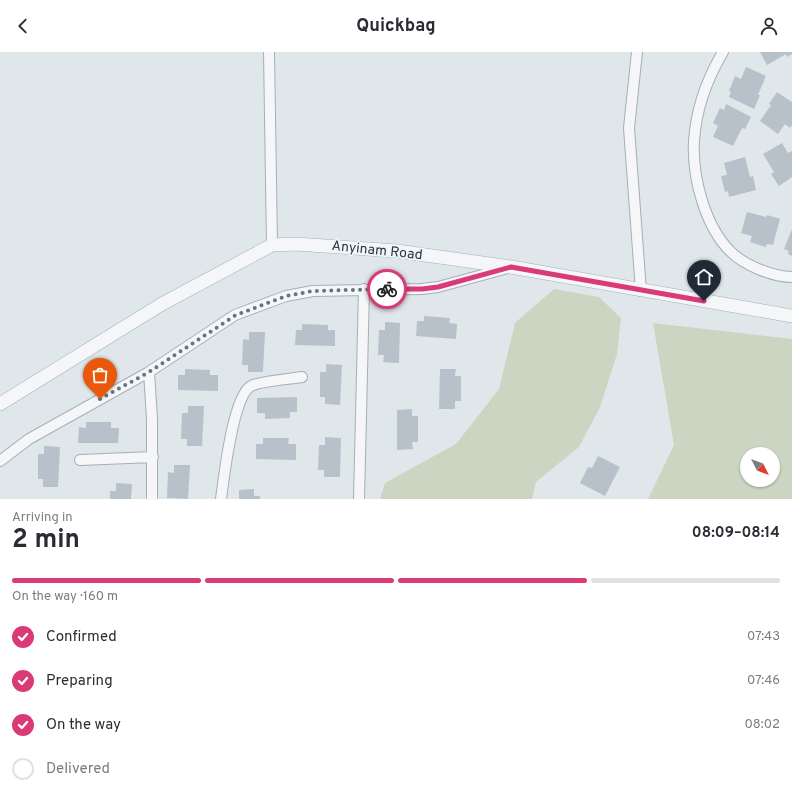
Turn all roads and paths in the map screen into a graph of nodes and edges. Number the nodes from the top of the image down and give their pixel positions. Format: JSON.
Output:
{"nodes":[{"id":1,"x":269,"y":52,"type":"edge"},
{"id":2,"x":638,"y":52,"type":"edge"},
{"id":3,"x":723,"y":52,"type":"edge"},
{"id":4,"x":272,"y":245,"type":"junction"},
{"id":5,"x":511,"y":267,"type":"junction"},
{"id":6,"x":792,"y":277,"type":"edge"},
{"id":7,"x":364,"y":289,"type":"junction"},
{"id":8,"x":641,"y":291,"type":"junction"},
{"id":9,"x":792,"y":316,"type":"edge"},
{"id":10,"x":149,"y":372,"type":"junction"},
{"id":11,"x":302,"y":377,"type":"dead end"},
{"id":12,"x":0,"y":404,"type":"edge"},
{"id":13,"x":152,"y":456,"type":"junction"},
{"id":14,"x":80,"y":460,"type":"dead end"},
{"id":15,"x":0,"y":461,"type":"edge"},
{"id":16,"x":152,"y":499,"type":"edge"},
{"id":17,"x":221,"y":499,"type":"edge"},
{"id":18,"x":359,"y":499,"type":"edge"}],
"edges":[{"from":1,"to":4,"type":"street"},
{"from":2,"to":8,"type":"street"},
{"from":3,"to":6,"type":"street"},
{"from":4,"to":5,"type":"street","name":"Anyinam Road"},
{"from":4,"to":12,"type":"street","name":"Anyinam Road"},
{"from":5,"to":7,"type":"street"},
{"from":5,"to":8,"type":"street","name":"Anyinam Road"},
{"from":7,"to":10,"type":"street"},
{"from":7,"to":18,"type":"street"},
{"from":8,"to":9,"type":"street","name":"Anyinam Road"},
{"from":10,"to":13,"type":"street"},
{"from":10,"to":15,"type":"street"},
{"from":11,"to":17,"type":"street"},
{"from":13,"to":14,"type":"street"},
{"from":13,"to":16,"type":"street"}]}
